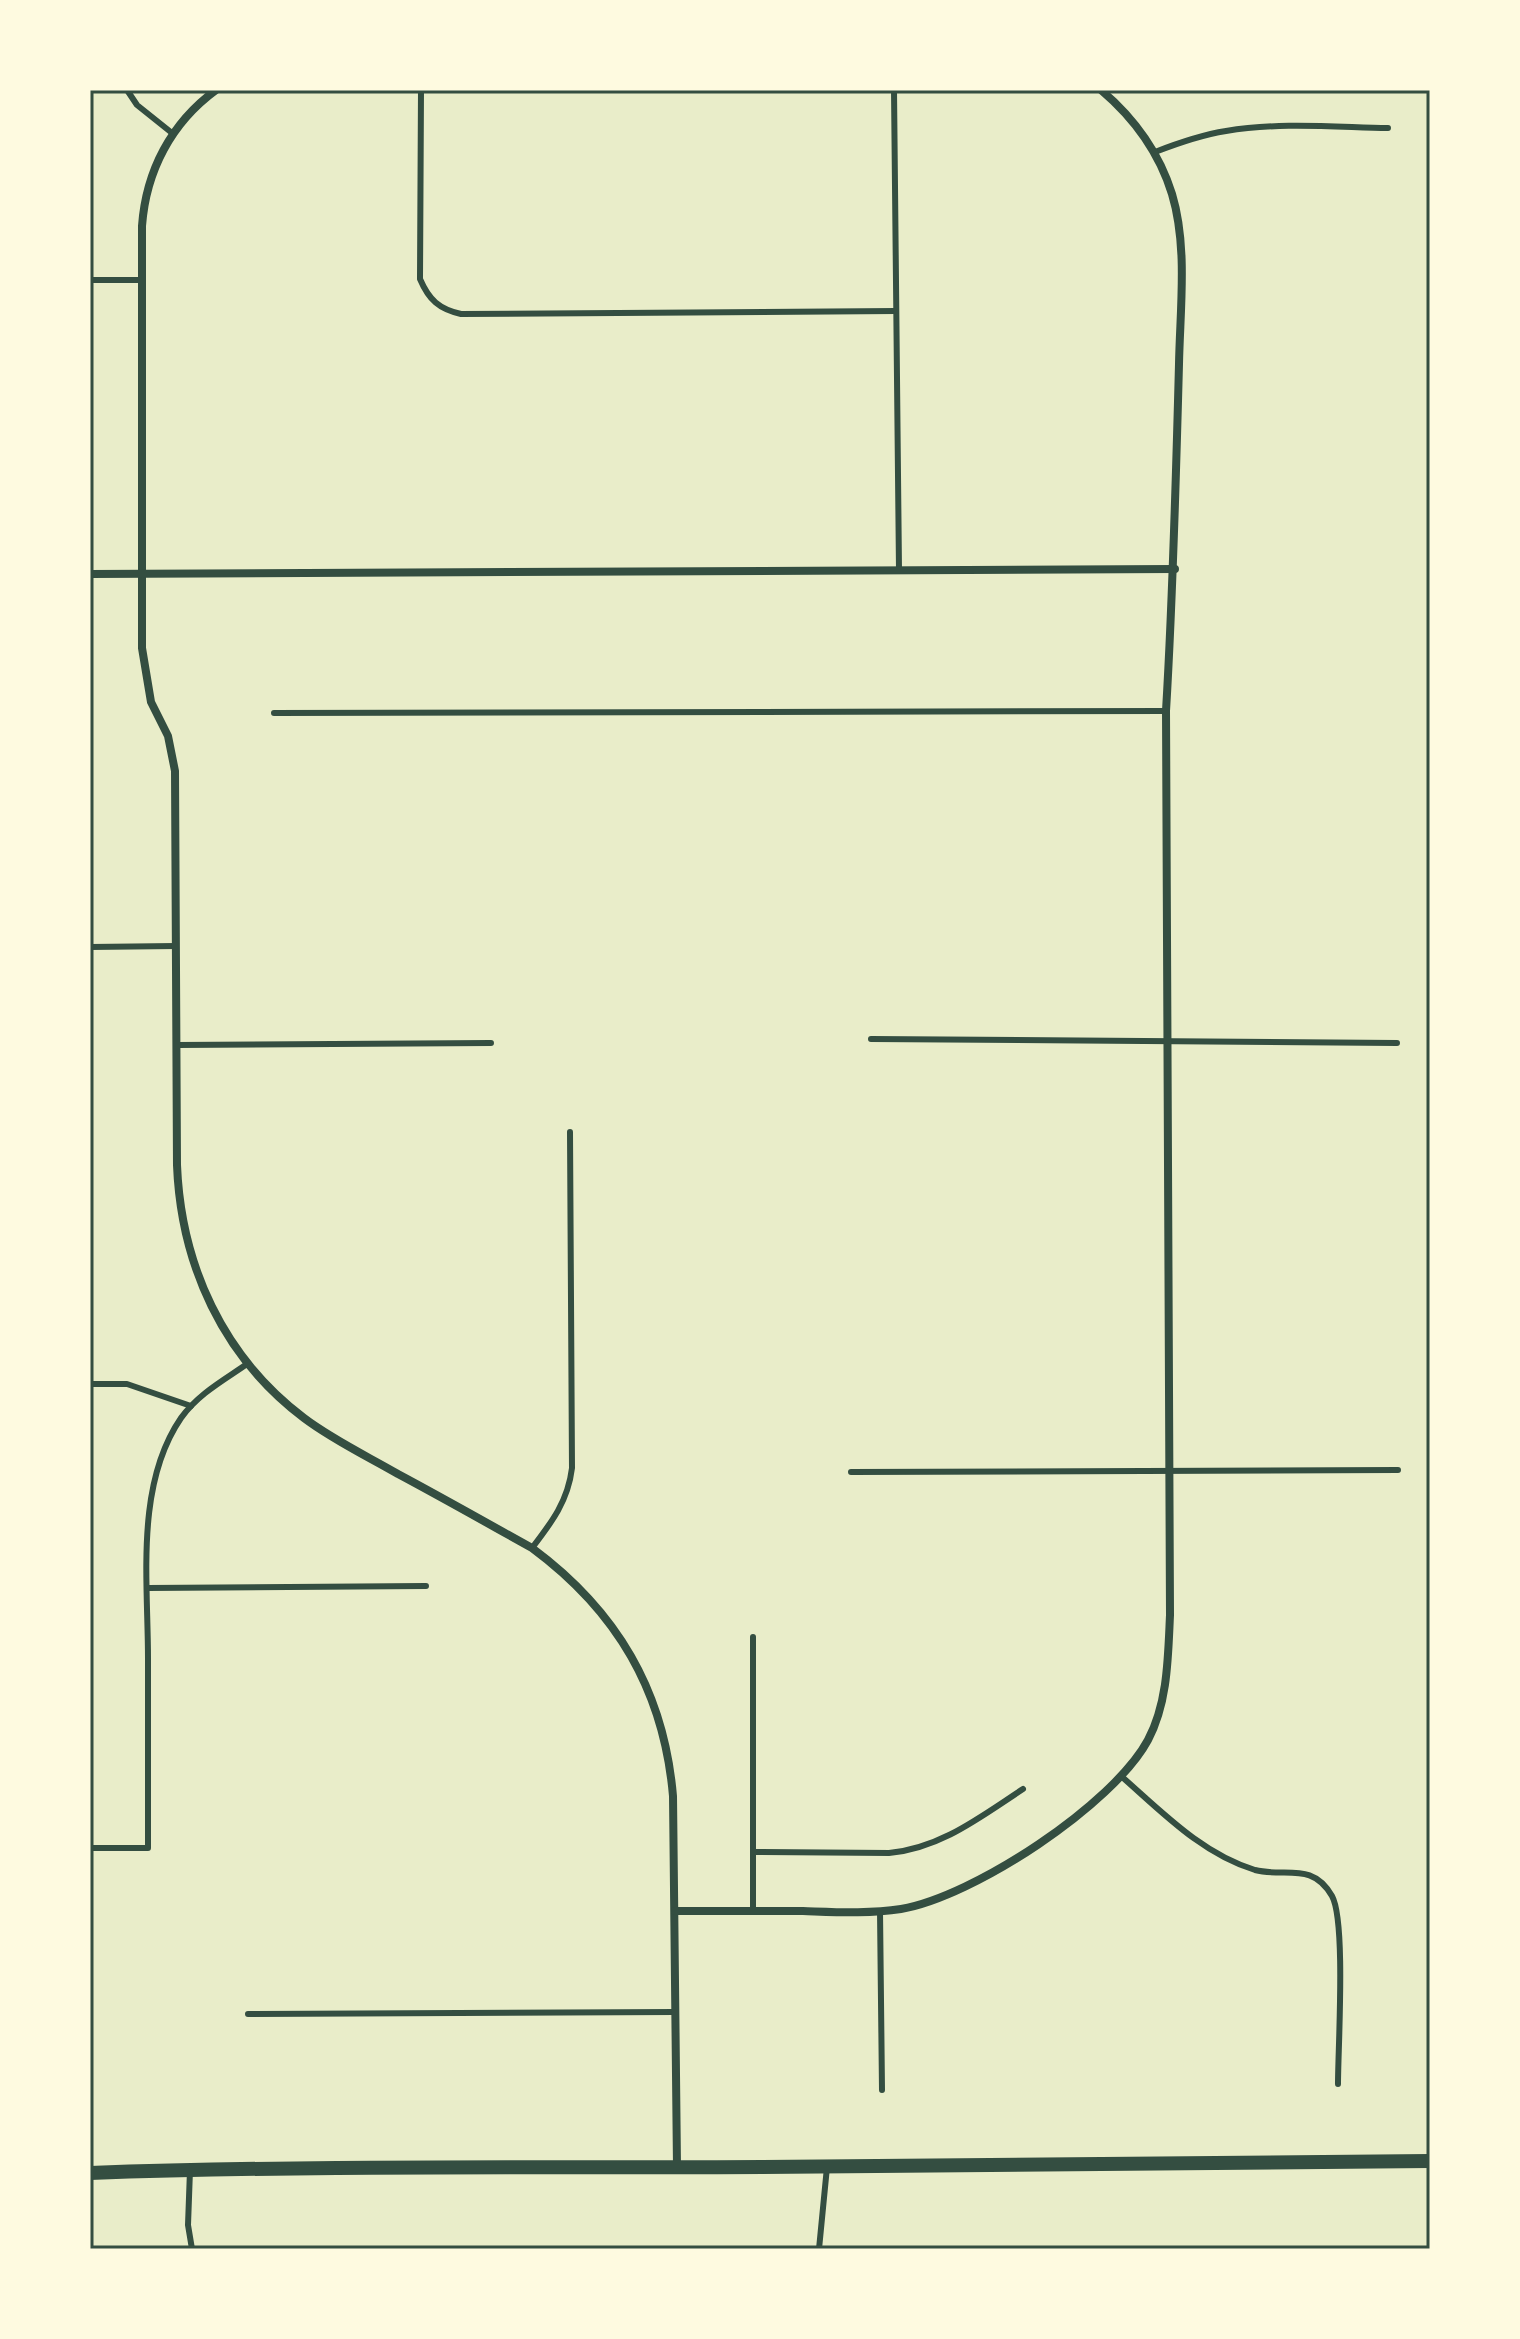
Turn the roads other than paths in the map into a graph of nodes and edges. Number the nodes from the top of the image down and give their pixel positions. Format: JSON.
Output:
{"nodes":[{"id":1,"x":127,"y":90,"type":"edge"},
{"id":2,"x":216,"y":90,"type":"edge"},
{"id":3,"x":421,"y":90,"type":"edge"},
{"id":4,"x":894,"y":90,"type":"edge"},
{"id":5,"x":1101,"y":90,"type":"edge"},
{"id":6,"x":1388,"y":128,"type":"dead end"},
{"id":7,"x":172,"y":133,"type":"junction"},
{"id":8,"x":1155,"y":152,"type":"junction"},
{"id":9,"x":90,"y":280,"type":"edge"},
{"id":10,"x":142,"y":280,"type":"junction"},
{"id":11,"x":896,"y":311,"type":"junction"},
{"id":12,"x":1175,"y":569,"type":"junction"},
{"id":13,"x":899,"y":570,"type":"junction"},
{"id":14,"x":142,"y":573,"type":"junction"},
{"id":15,"x":90,"y":574,"type":"edge"},
{"id":16,"x":1166,"y":711,"type":"junction"},
{"id":17,"x":274,"y":713,"type":"dead end"},
{"id":18,"x":176,"y":946,"type":"junction"},
{"id":19,"x":90,"y":947,"type":"edge"},
{"id":20,"x":871,"y":1039,"type":"dead end"},
{"id":21,"x":1168,"y":1041,"type":"junction"},
{"id":22,"x":491,"y":1043,"type":"dead end"},
{"id":23,"x":1397,"y":1043,"type":"dead end"},
{"id":24,"x":177,"y":1045,"type":"junction"},
{"id":25,"x":570,"y":1132,"type":"dead end"},
{"id":26,"x":247,"y":1364,"type":"junction"},
{"id":27,"x":90,"y":1384,"type":"edge"},
{"id":28,"x":191,"y":1406,"type":"junction"},
{"id":29,"x":1398,"y":1470,"type":"dead end"},
{"id":30,"x":1170,"y":1471,"type":"junction"},
{"id":31,"x":851,"y":1472,"type":"dead end"},
{"id":32,"x":532,"y":1548,"type":"junction"},
{"id":33,"x":426,"y":1586,"type":"dead end"},
{"id":34,"x":148,"y":1588,"type":"junction"},
{"id":35,"x":753,"y":1637,"type":"dead end"},
{"id":36,"x":1121,"y":1776,"type":"junction"},
{"id":37,"x":1023,"y":1789,"type":"dead end"},
{"id":38,"x":90,"y":1848,"type":"edge"},
{"id":39,"x":753,"y":1852,"type":"junction"},
{"id":40,"x":675,"y":1911,"type":"junction"},
{"id":41,"x":753,"y":1911,"type":"junction"},
{"id":42,"x":880,"y":1911,"type":"junction"},
{"id":43,"x":675,"y":2012,"type":"junction"},
{"id":44,"x":248,"y":2014,"type":"dead end"},
{"id":45,"x":1338,"y":2084,"type":"dead end"},
{"id":46,"x":882,"y":2090,"type":"dead end"},
{"id":47,"x":1430,"y":2161,"type":"edge"},
{"id":48,"x":677,"y":2167,"type":"junction"},
{"id":49,"x":827,"y":2167,"type":"junction"},
{"id":50,"x":190,"y":2170,"type":"junction"},
{"id":51,"x":90,"y":2173,"type":"edge"},
{"id":52,"x":192,"y":2249,"type":"edge"},
{"id":53,"x":819,"y":2249,"type":"edge"}],
"edges":[{"from":1,"to":7,"type":"lane"},
{"from":2,"to":7,"type":"street"},
{"from":3,"to":11,"type":"lane"},
{"from":4,"to":11,"type":"lane"},
{"from":5,"to":8,"type":"street"},
{"from":6,"to":8,"type":"lane"},
{"from":7,"to":10,"type":"street"},
{"from":8,"to":12,"type":"street"},
{"from":9,"to":10,"type":"lane"},
{"from":10,"to":14,"type":"street"},
{"from":11,"to":13,"type":"lane"},
{"from":12,"to":13,"type":"street"},
{"from":12,"to":16,"type":"street"},
{"from":13,"to":14,"type":"street"},
{"from":14,"to":15,"type":"street"},
{"from":14,"to":18,"type":"street"},
{"from":16,"to":17,"type":"lane"},
{"from":16,"to":21,"type":"street"},
{"from":18,"to":19,"type":"lane"},
{"from":18,"to":24,"type":"street"},
{"from":20,"to":21,"type":"lane"},
{"from":21,"to":23,"type":"lane"},
{"from":21,"to":30,"type":"street"},
{"from":22,"to":24,"type":"lane"},
{"from":24,"to":26,"type":"street"},
{"from":25,"to":32,"type":"lane"},
{"from":26,"to":28,"type":"lane"},
{"from":26,"to":32,"type":"street"},
{"from":27,"to":28,"type":"lane"},
{"from":28,"to":34,"type":"lane"},
{"from":29,"to":30,"type":"lane"},
{"from":30,"to":31,"type":"lane"},
{"from":30,"to":36,"type":"street"},
{"from":32,"to":40,"type":"street"},
{"from":33,"to":34,"type":"lane"},
{"from":34,"to":38,"type":"lane"},
{"from":35,"to":39,"type":"lane"},
{"from":36,"to":42,"type":"street"},
{"from":36,"to":45,"type":"lane"},
{"from":37,"to":39,"type":"lane"},
{"from":39,"to":41,"type":"lane"},
{"from":40,"to":41,"type":"street"},
{"from":40,"to":43,"type":"street"},
{"from":41,"to":42,"type":"street"},
{"from":42,"to":46,"type":"lane"},
{"from":43,"to":44,"type":"lane"},
{"from":43,"to":48,"type":"street"},
{"from":47,"to":49,"type":"street"},
{"from":48,"to":49,"type":"street"},
{"from":48,"to":50,"type":"street"},
{"from":49,"to":53,"type":"lane"},
{"from":50,"to":51,"type":"street"},
{"from":50,"to":52,"type":"lane"}]}
